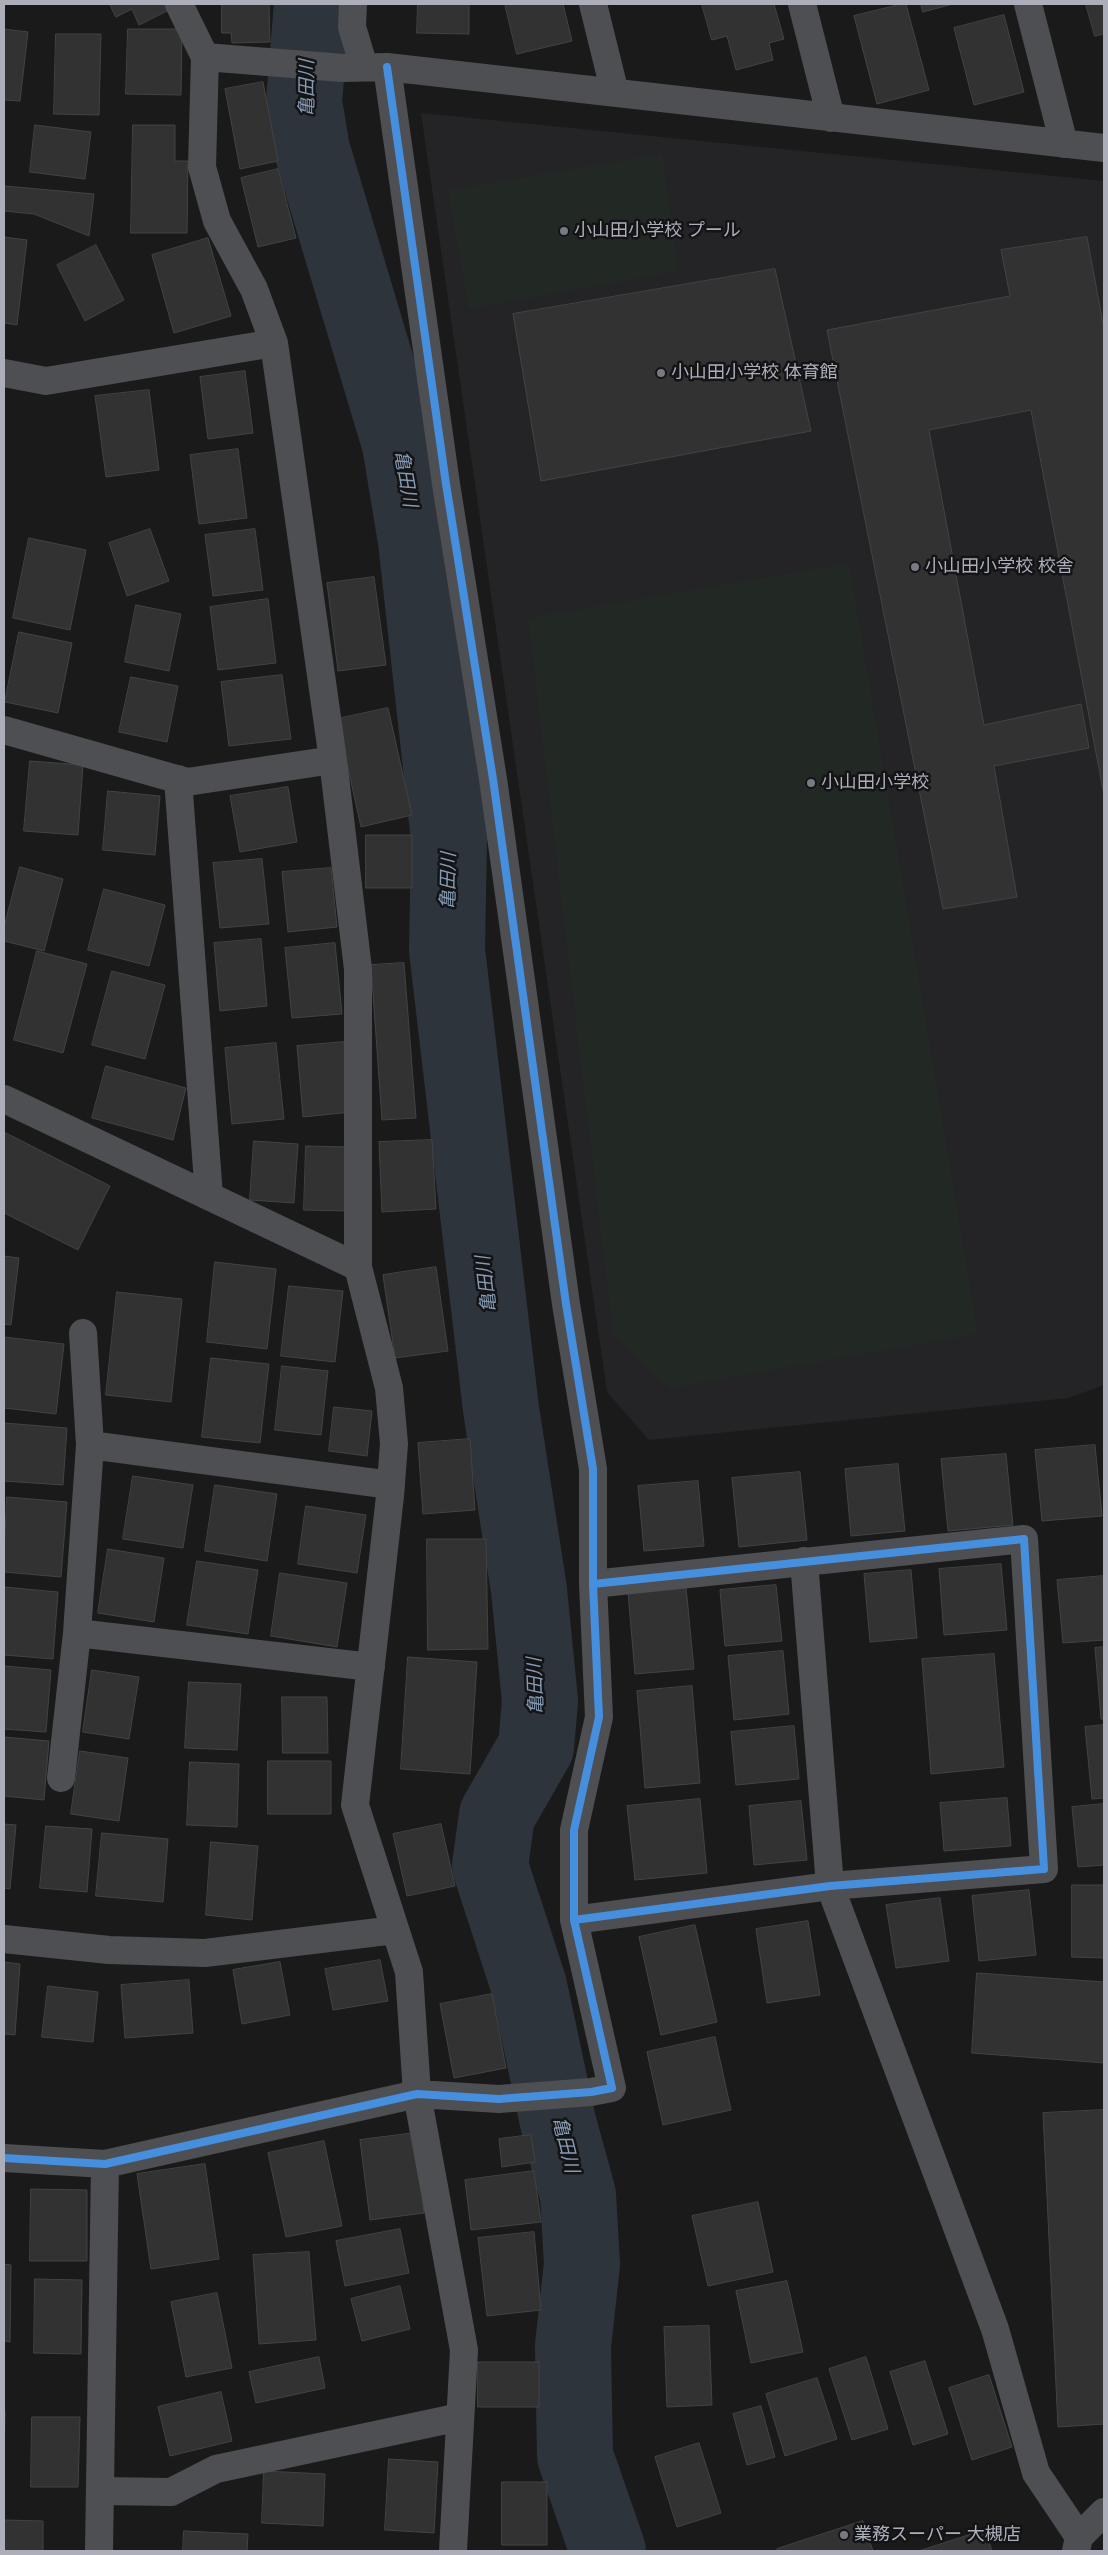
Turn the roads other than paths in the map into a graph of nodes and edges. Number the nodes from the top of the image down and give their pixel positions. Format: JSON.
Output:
{"nodes":[{"id":1,"x":179,"y":4,"type":"edge"},
{"id":2,"x":353,"y":4,"type":"edge"},
{"id":3,"x":593,"y":4,"type":"edge"},
{"id":4,"x":802,"y":4,"type":"edge"},
{"id":5,"x":1028,"y":4,"type":"edge"},
{"id":6,"x":205,"y":57,"type":"junction"},
{"id":7,"x":364,"y":67,"type":"junction"},
{"id":8,"x":615,"y":93,"type":"junction"},
{"id":9,"x":831,"y":118,"type":"junction"},
{"id":10,"x":1064,"y":144,"type":"junction"},
{"id":11,"x":1104,"y":148,"type":"edge"},
{"id":12,"x":274,"y":343,"type":"junction"},
{"id":13,"x":4,"y":373,"type":"edge"},
{"id":14,"x":4,"y":730,"type":"edge"},
{"id":15,"x":333,"y":760,"type":"junction"},
{"id":16,"x":178,"y":779,"type":"junction"},
{"id":17,"x":4,"y":1099,"type":"edge"},
{"id":18,"x":209,"y":1196,"type":"junction"},
{"id":19,"x":358,"y":1267,"type":"junction"},
{"id":20,"x":83,"y":1334,"type":"dead end"},
{"id":21,"x":90,"y":1445,"type":"junction"},
{"id":22,"x":391,"y":1485,"type":"junction"},
{"id":23,"x":804,"y":1561,"type":"junction"},
{"id":24,"x":593,"y":1584,"type":"junction"},
{"id":25,"x":77,"y":1633,"type":"junction"},
{"id":26,"x":371,"y":1667,"type":"junction"},
{"id":27,"x":61,"y":1778,"type":"dead end"},
{"id":28,"x":830,"y":1886,"type":"junction"},
{"id":29,"x":574,"y":1920,"type":"junction"},
{"id":30,"x":395,"y":1930,"type":"junction"},
{"id":31,"x":4,"y":1939,"type":"edge"},
{"id":32,"x":417,"y":2094,"type":"junction"},
{"id":33,"x":4,"y":2158,"type":"edge"},
{"id":34,"x":105,"y":2164,"type":"junction"},
{"id":35,"x":460,"y":2417,"type":"junction"},
{"id":36,"x":100,"y":2491,"type":"junction"},
{"id":37,"x":1104,"y":2512,"type":"edge"},
{"id":38,"x":1077,"y":2544,"type":"edge"},
{"id":39,"x":99,"y":2551,"type":"edge"},
{"id":40,"x":453,"y":2551,"type":"edge"}],
"edges":[{"from":1,"to":6,"type":"street"},
{"from":2,"to":7,"type":"street"},
{"from":3,"to":8,"type":"street"},
{"from":4,"to":9,"type":"street"},
{"from":5,"to":10,"type":"street"},
{"from":6,"to":7,"type":"street"},
{"from":6,"to":12,"type":"street"},
{"from":7,"to":8,"type":"street"},
{"from":7,"to":24,"type":"street"},
{"from":8,"to":9,"type":"street"},
{"from":9,"to":10,"type":"street"},
{"from":10,"to":11,"type":"street"},
{"from":12,"to":13,"type":"street"},
{"from":12,"to":15,"type":"street"},
{"from":14,"to":16,"type":"street"},
{"from":15,"to":16,"type":"street"},
{"from":15,"to":19,"type":"street"},
{"from":16,"to":18,"type":"street"},
{"from":17,"to":18,"type":"street"},
{"from":18,"to":19,"type":"street"},
{"from":19,"to":22,"type":"street"},
{"from":20,"to":21,"type":"street"},
{"from":21,"to":22,"type":"street"},
{"from":21,"to":25,"type":"street"},
{"from":22,"to":26,"type":"street"},
{"from":23,"to":24,"type":"street"},
{"from":23,"to":28,"type":"street"},
{"from":23,"to":28,"type":"street"},
{"from":24,"to":29,"type":"street"},
{"from":25,"to":26,"type":"street"},
{"from":25,"to":27,"type":"street"},
{"from":26,"to":30,"type":"street"},
{"from":28,"to":29,"type":"street"},
{"from":28,"to":38,"type":"street"},
{"from":29,"to":32,"type":"street"},
{"from":30,"to":31,"type":"street"},
{"from":30,"to":32,"type":"street"},
{"from":32,"to":34,"type":"street"},
{"from":32,"to":35,"type":"street"},
{"from":33,"to":34,"type":"street"},
{"from":34,"to":36,"type":"street"},
{"from":35,"to":36,"type":"street"},
{"from":35,"to":40,"type":"street"},
{"from":36,"to":39,"type":"street"},
{"from":37,"to":38,"type":"street"}]}
